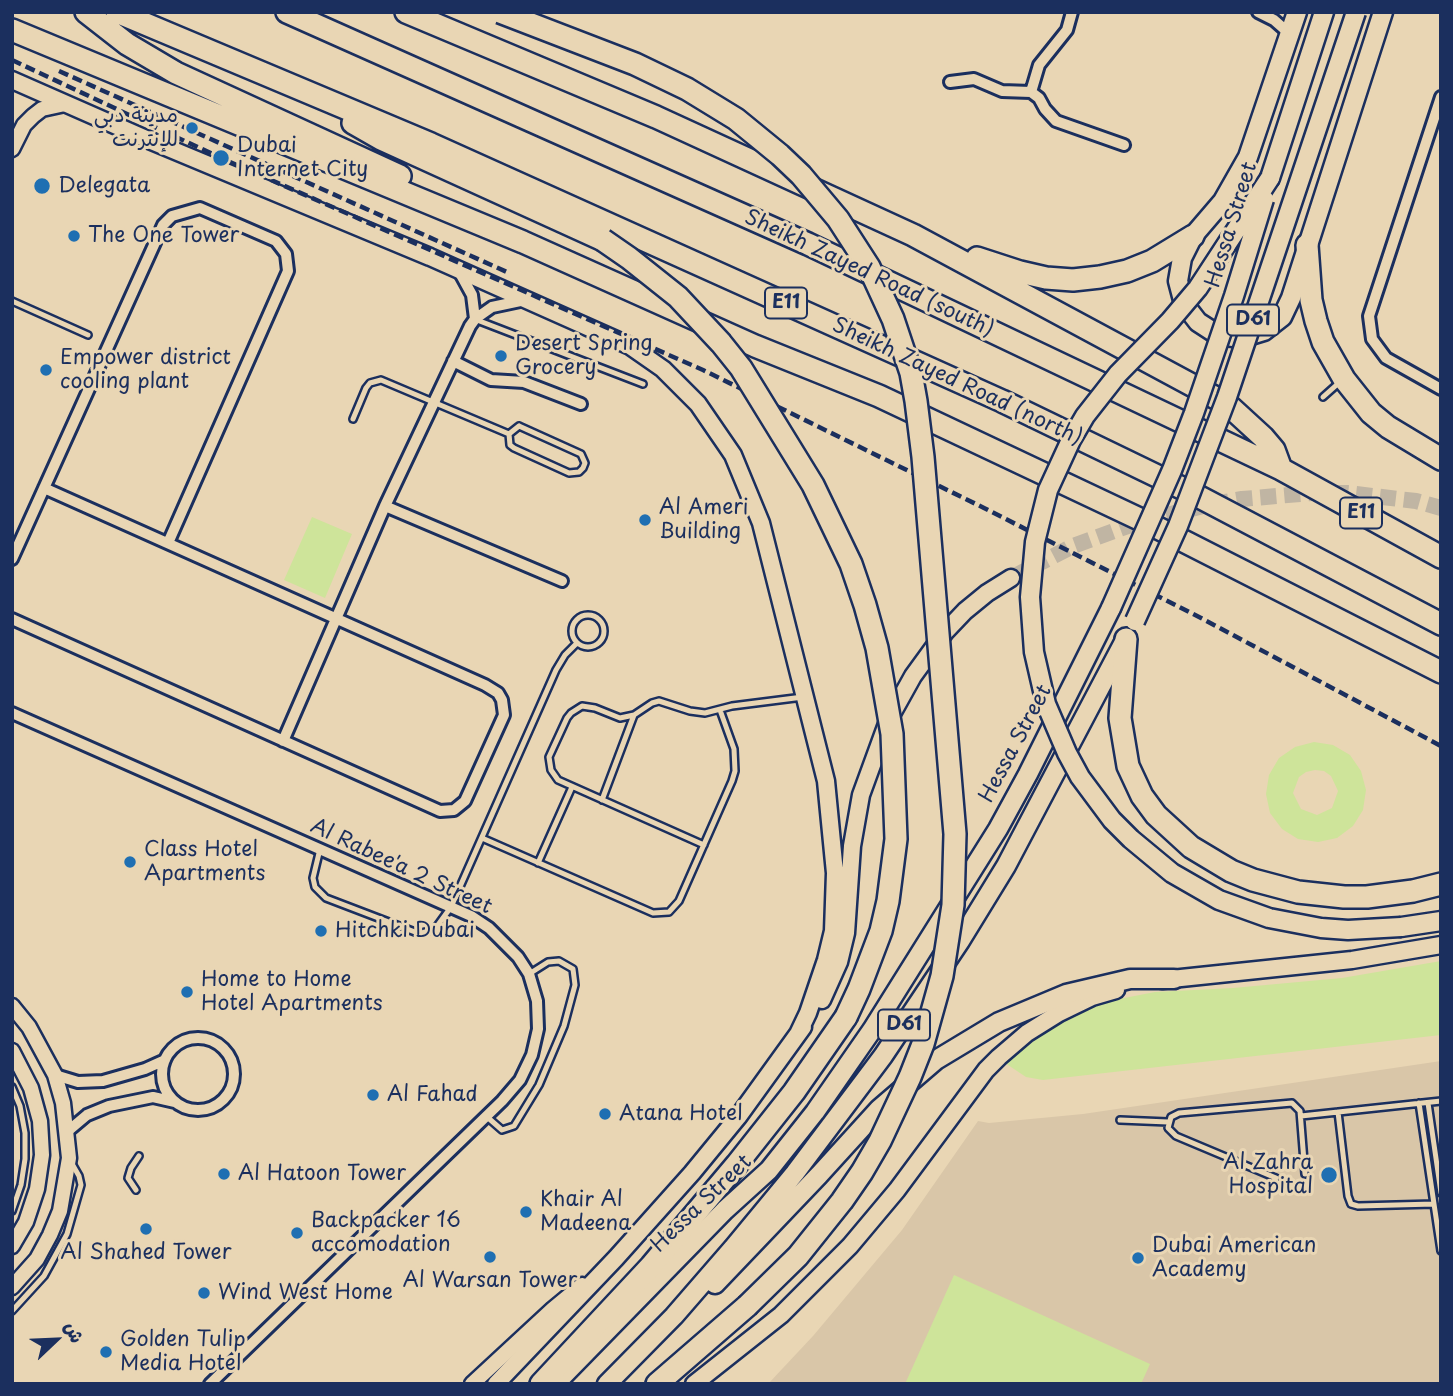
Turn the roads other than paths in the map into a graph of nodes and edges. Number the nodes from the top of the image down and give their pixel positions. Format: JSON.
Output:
{"nodes":[{"id":1,"x":86,"y":12,"type":"edge"},
{"id":2,"x":117,"y":12,"type":"edge"},
{"id":3,"x":287,"y":12,"type":"edge"},
{"id":4,"x":406,"y":12,"type":"edge"},
{"id":5,"x":499,"y":12,"type":"edge"},
{"id":6,"x":1073,"y":12,"type":"edge"},
{"id":7,"x":1258,"y":12,"type":"edge"},
{"id":8,"x":1297,"y":12,"type":"edge"},
{"id":9,"x":1324,"y":12,"type":"edge"},
{"id":10,"x":1356,"y":12,"type":"edge"},
{"id":11,"x":1383,"y":12,"type":"edge"},
{"id":12,"x":12,"y":30,"type":"edge"},
{"id":13,"x":1290,"y":34,"type":"junction"},
{"id":14,"x":12,"y":80,"type":"edge"},
{"id":15,"x":950,"y":82,"type":"dead end"},
{"id":16,"x":1031,"y":92,"type":"junction"},
{"id":17,"x":318,"y":97,"type":"junction"},
{"id":18,"x":1441,"y":97,"type":"edge"},
{"id":19,"x":65,"y":104,"type":"junction"},
{"id":20,"x":1124,"y":145,"type":"dead end"},
{"id":21,"x":12,"y":149,"type":"edge"},
{"id":22,"x":1270,"y":178,"type":"junction"},
{"id":23,"x":912,"y":235,"type":"junction"},
{"id":24,"x":1193,"y":236,"type":"junction"},
{"id":25,"x":523,"y":242,"type":"junction"},
{"id":26,"x":1307,"y":245,"type":"junction"},
{"id":27,"x":455,"y":268,"type":"junction"},
{"id":28,"x":527,"y":300,"type":"junction"},
{"id":29,"x":12,"y":301,"type":"edge"},
{"id":30,"x":472,"y":322,"type":"junction"},
{"id":31,"x":88,"y":335,"type":"dead end"},
{"id":32,"x":453,"y":361,"type":"junction"},
{"id":33,"x":1344,"y":379,"type":"junction"},
{"id":34,"x":643,"y":384,"type":"dead end"},
{"id":35,"x":1441,"y":389,"type":"edge"},
{"id":36,"x":1323,"y":397,"type":"dead end"},
{"id":37,"x":433,"y":402,"type":"junction"},
{"id":38,"x":581,"y":404,"type":"dead end"},
{"id":39,"x":353,"y":419,"type":"dead end"},
{"id":40,"x":509,"y":434,"type":"junction"},
{"id":41,"x":1441,"y":459,"type":"edge"},
{"id":42,"x":1282,"y":469,"type":"junction"},
{"id":43,"x":44,"y":488,"type":"junction"},
{"id":44,"x":385,"y":506,"type":"junction"},
{"id":45,"x":168,"y":543,"type":"junction"},
{"id":46,"x":1441,"y":557,"type":"edge"},
{"id":47,"x":12,"y":559,"type":"edge"},
{"id":48,"x":1243,"y":571,"type":"junction"},
{"id":49,"x":1011,"y":578,"type":"tunnel mouth"},
{"id":50,"x":562,"y":581,"type":"dead end"},
{"id":51,"x":12,"y":619,"type":"edge"},
{"id":52,"x":337,"y":619,"type":"junction"},
{"id":53,"x":1441,"y":624,"type":"edge"},
{"id":54,"x":1130,"y":630,"type":"junction"},
{"id":55,"x":578,"y":643,"type":"junction"},
{"id":56,"x":1441,"y":672,"type":"edge"},
{"id":57,"x":1441,"y":687,"type":"edge"},
{"id":58,"x":806,"y":696,"type":"junction"},
{"id":59,"x":720,"y":710,"type":"junction"},
{"id":60,"x":12,"y":713,"type":"edge"},
{"id":61,"x":634,"y":715,"type":"junction"},
{"id":62,"x":283,"y":741,"type":"junction"},
{"id":63,"x":572,"y":788,"type":"junction"},
{"id":64,"x":602,"y":800,"type":"junction"},
{"id":65,"x":482,"y":838,"type":"junction"},
{"id":66,"x":704,"y":845,"type":"junction"},
{"id":67,"x":320,"y":849,"type":"junction"},
{"id":68,"x":538,"y":863,"type":"junction"},
{"id":69,"x":1441,"y":884,"type":"edge"},
{"id":70,"x":451,"y":907,"type":"junction"},
{"id":71,"x":1441,"y":921,"type":"edge"},
{"id":72,"x":1441,"y":946,"type":"edge"},
{"id":73,"x":528,"y":974,"type":"junction"},
{"id":74,"x":1174,"y":979,"type":"junction"},
{"id":75,"x":12,"y":1006,"type":"edge"},
{"id":76,"x":798,"y":1034,"type":"junction"},
{"id":77,"x":12,"y":1051,"type":"edge"},
{"id":78,"x":165,"y":1060,"type":"junction"},
{"id":79,"x":55,"y":1075,"type":"junction"},
{"id":80,"x":12,"y":1087,"type":"edge"},
{"id":81,"x":1441,"y":1101,"type":"edge"},
{"id":82,"x":175,"y":1102,"type":"junction"},
{"id":83,"x":1427,"y":1102,"type":"junction"},
{"id":84,"x":1419,"y":1103,"type":"junction"},
{"id":85,"x":1338,"y":1112,"type":"junction"},
{"id":86,"x":486,"y":1116,"type":"junction"},
{"id":87,"x":1301,"y":1116,"type":"junction"},
{"id":88,"x":1120,"y":1120,"type":"dead end"},
{"id":89,"x":1168,"y":1122,"type":"junction"},
{"id":90,"x":68,"y":1131,"type":"junction"},
{"id":91,"x":139,"y":1156,"type":"dead end"},
{"id":92,"x":69,"y":1158,"type":"junction"},
{"id":93,"x":1305,"y":1174,"type":"dead end"},
{"id":94,"x":1276,"y":1178,"type":"dead end"},
{"id":95,"x":136,"y":1190,"type":"dead end"},
{"id":96,"x":1441,"y":1193,"type":"edge"},
{"id":97,"x":1434,"y":1203,"type":"junction"},
{"id":98,"x":12,"y":1212,"type":"edge"},
{"id":99,"x":12,"y":1246,"type":"edge"},
{"id":100,"x":1441,"y":1251,"type":"edge"},
{"id":101,"x":616,"y":1258,"type":"junction"},
{"id":102,"x":12,"y":1287,"type":"edge"},
{"id":103,"x":12,"y":1311,"type":"edge"},
{"id":104,"x":674,"y":1316,"type":"junction"},
{"id":105,"x":210,"y":1384,"type":"edge"},
{"id":106,"x":472,"y":1384,"type":"edge"},
{"id":107,"x":496,"y":1384,"type":"edge"},
{"id":108,"x":541,"y":1384,"type":"edge"},
{"id":109,"x":555,"y":1384,"type":"edge"},
{"id":110,"x":607,"y":1384,"type":"edge"},
{"id":111,"x":657,"y":1384,"type":"edge"},
{"id":112,"x":694,"y":1384,"type":"edge"}],
"edges":[{"from":1,"to":25,"type":"highway"},
{"from":2,"to":17,"type":"highway","name":"Sheikh Zayed Road (north)","number":"E11"},
{"from":3,"to":42,"type":"highway","name":"Sheikh Zayed Road (south)","number":"E11"},
{"from":4,"to":23,"type":"highway"},
{"from":5,"to":111,"type":"highway","bridge":true},
{"from":6,"to":16,"type":"street"},
{"from":7,"to":13,"type":"street"},
{"from":8,"to":13,"type":"main road"},
{"from":9,"to":22,"type":"main road","name":"Hessa Street","number":"D61"},
{"from":10,"to":54,"type":"main road","number":"D61","bridge":true},
{"from":11,"to":26,"type":"main road"},
{"from":12,"to":25,"type":"highway"},
{"from":13,"to":24,"type":"main road"},
{"from":14,"to":19,"type":"main road"},
{"from":15,"to":16,"type":"street"},
{"from":16,"to":20,"type":"street"},
{"from":17,"to":53,"type":"highway","name":"Sheikh Zayed Road (north)","number":"E11"},
{"from":17,"to":108,"type":"highway","bridge":true},
{"from":18,"to":35,"type":"street"},
{"from":19,"to":21,"type":"street"},
{"from":19,"to":27,"type":"main road"},
{"from":22,"to":71,"type":"main road","bridge":true},
{"from":22,"to":109,"type":"main road","name":"Hessa Street","number":"D61","bridge":true},
{"from":23,"to":24,"type":"highway"},
{"from":23,"to":42,"type":"highway"},
{"from":24,"to":26,"type":"main road"},
{"from":25,"to":48,"type":"highway"},
{"from":26,"to":33,"type":"highway"},
{"from":27,"to":28,"type":"main road"},
{"from":27,"to":30,"type":"street"},
{"from":28,"to":30,"type":"street"},
{"from":28,"to":58,"type":"main road"},
{"from":29,"to":31,"type":"lane"},
{"from":30,"to":32,"type":"street"},
{"from":30,"to":34,"type":"lane"},
{"from":32,"to":37,"type":"street"},
{"from":32,"to":38,"type":"street"},
{"from":33,"to":36,"type":"lane"},
{"from":33,"to":41,"type":"highway"},
{"from":37,"to":39,"type":"lane"},
{"from":37,"to":40,"type":"lane"},
{"from":37,"to":44,"type":"street"},
{"from":40,"to":40,"type":"lane"},
{"from":42,"to":46,"type":"highway","name":"Sheikh Zayed Road (south)","number":"E11"},
{"from":43,"to":45,"type":"street"},
{"from":43,"to":45,"type":"street"},
{"from":43,"to":47,"type":"street"},
{"from":44,"to":50,"type":"street"},
{"from":44,"to":52,"type":"street"},
{"from":45,"to":52,"type":"street"},
{"from":48,"to":56,"type":"highway"},
{"from":48,"to":57,"type":"highway"},
{"from":49,"to":76,"type":"main road"},
{"from":51,"to":62,"type":"street"},
{"from":52,"to":62,"type":"street"},
{"from":52,"to":62,"type":"street"},
{"from":54,"to":69,"type":"highway"},
{"from":54,"to":104,"type":"main road","number":"D61"},
{"from":55,"to":55,"type":"lane"},
{"from":55,"to":65,"type":"lane"},
{"from":58,"to":59,"type":"lane"},
{"from":58,"to":76,"type":"main road"},
{"from":59,"to":61,"type":"lane"},
{"from":59,"to":66,"type":"lane"},
{"from":60,"to":67,"type":"street","name":"Al Rabee'a 2 Street"},
{"from":61,"to":63,"type":"lane"},
{"from":61,"to":64,"type":"lane"},
{"from":63,"to":64,"type":"lane"},
{"from":63,"to":68,"type":"lane"},
{"from":64,"to":66,"type":"lane"},
{"from":65,"to":68,"type":"lane"},
{"from":65,"to":70,"type":"lane"},
{"from":66,"to":68,"type":"lane"},
{"from":67,"to":70,"type":"street","name":"Al Rabee'a 2 Street"},
{"from":67,"to":70,"type":"lane"},
{"from":70,"to":73,"type":"street","name":"Al Rabee'a 2 Street"},
{"from":72,"to":74,"type":"main road"},
{"from":73,"to":86,"type":"street","name":"Al Rabee'a 2 Street"},
{"from":73,"to":86,"type":"lane"},
{"from":74,"to":104,"type":"main road"},
{"from":74,"to":112,"type":"main road"},
{"from":75,"to":79,"type":"street"},
{"from":76,"to":101,"type":"main road"},
{"from":77,"to":99,"type":"street"},
{"from":78,"to":79,"type":"street"},
{"from":78,"to":82,"type":"street"},
{"from":78,"to":82,"type":"street"},
{"from":79,"to":90,"type":"street"},
{"from":80,"to":98,"type":"lane"},
{"from":81,"to":83,"type":"lane"},
{"from":82,"to":90,"type":"street"},
{"from":83,"to":84,"type":"lane"},
{"from":83,"to":96,"type":"lane"},
{"from":84,"to":85,"type":"lane"},
{"from":84,"to":97,"type":"lane"},
{"from":85,"to":87,"type":"lane"},
{"from":85,"to":97,"type":"lane"},
{"from":86,"to":105,"type":"street","name":"Al Rabee'a 2 Street"},
{"from":87,"to":89,"type":"lane"},
{"from":87,"to":93,"type":"lane"},
{"from":88,"to":89,"type":"lane"},
{"from":89,"to":94,"type":"lane"},
{"from":90,"to":92,"type":"street"},
{"from":91,"to":95,"type":"lane"},
{"from":92,"to":102,"type":"street"},
{"from":92,"to":103,"type":"lane"},
{"from":97,"to":100,"type":"lane"},
{"from":101,"to":106,"type":"street"},
{"from":101,"to":107,"type":"main road"},
{"from":104,"to":110,"type":"main road","number":"D61"}]}
